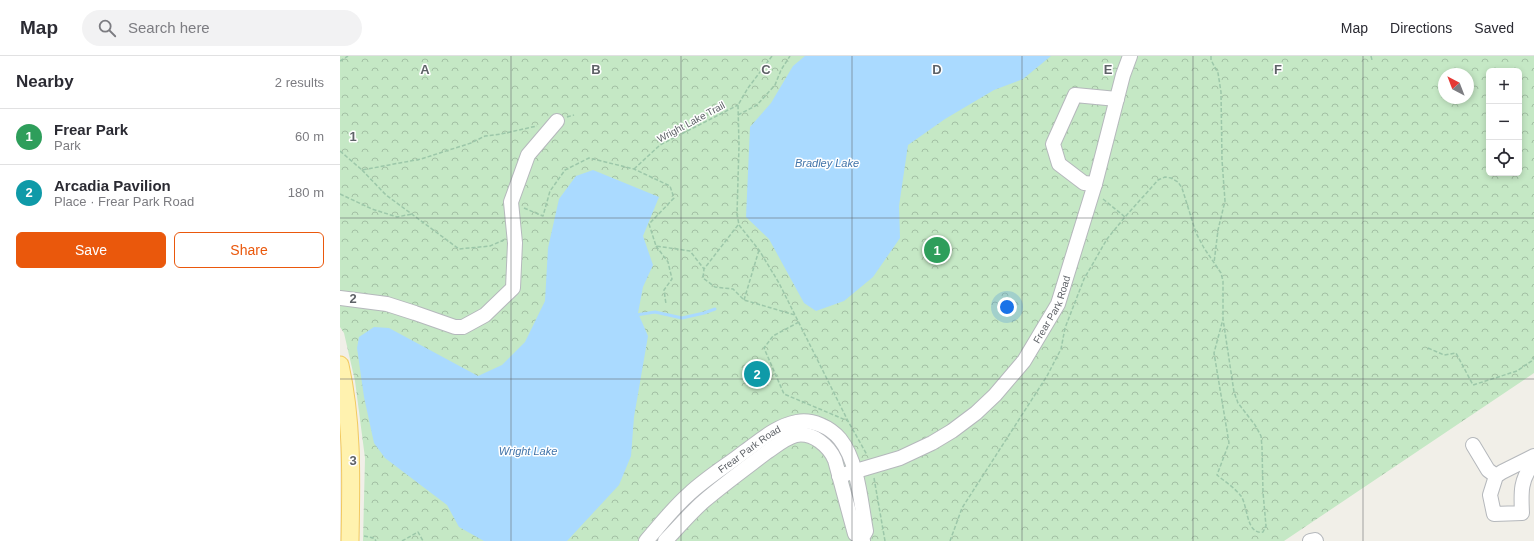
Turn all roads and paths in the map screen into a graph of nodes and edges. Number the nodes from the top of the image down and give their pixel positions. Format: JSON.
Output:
{"nodes":[{"id":1,"x":348,"y":56,"type":"edge"},
{"id":2,"x":772,"y":56,"type":"edge"},
{"id":3,"x":790,"y":56,"type":"edge"},
{"id":4,"x":1130,"y":56,"type":"edge"},
{"id":5,"x":1211,"y":56,"type":"edge"},
{"id":6,"x":1371,"y":56,"type":"edge"},
{"id":7,"x":1372,"y":60,"type":"dead end"},
{"id":8,"x":340,"y":61,"type":"edge"},
{"id":9,"x":1117,"y":99,"type":"junction"},
{"id":10,"x":738,"y":105,"type":"junction"},
{"id":11,"x":574,"y":115,"type":"dead end"},
{"id":12,"x":738,"y":115,"type":"junction"},
{"id":13,"x":557,"y":121,"type":"junction"},
{"id":14,"x":340,"y":151,"type":"edge"},
{"id":15,"x":634,"y":169,"type":"junction"},
{"id":16,"x":362,"y":170,"type":"junction"},
{"id":17,"x":1095,"y":184,"type":"junction"},
{"id":18,"x":340,"y":194,"type":"edge"},
{"id":19,"x":1102,"y":199,"type":"dead end"},
{"id":20,"x":511,"y":202,"type":"junction"},
{"id":21,"x":412,"y":214,"type":"junction"},
{"id":22,"x":1125,"y":217,"type":"junction"},
{"id":23,"x":739,"y":225,"type":"junction"},
{"id":24,"x":514,"y":235,"type":"junction"},
{"id":25,"x":656,"y":246,"type":"junction"},
{"id":26,"x":759,"y":250,"type":"junction"},
{"id":27,"x":1214,"y":263,"type":"junction"},
{"id":28,"x":704,"y":269,"type":"junction"},
{"id":29,"x":340,"y":298,"type":"edge"},
{"id":30,"x":744,"y":300,"type":"junction"},
{"id":31,"x":666,"y":304,"type":"dead end"},
{"id":32,"x":795,"y":315,"type":"junction"},
{"id":33,"x":1223,"y":319,"type":"junction"},
{"id":34,"x":799,"y":322,"type":"junction"},
{"id":35,"x":1428,"y":348,"type":"dead end"},
{"id":36,"x":1534,"y":357,"type":"edge"},
{"id":37,"x":340,"y":364,"type":"edge"},
{"id":38,"x":848,"y":421,"type":"junction"},
{"id":39,"x":1473,"y":445,"type":"dead end"},
{"id":40,"x":1534,"y":456,"type":"edge"},
{"id":41,"x":869,"y":458,"type":"dead end"},
{"id":42,"x":1534,"y":463,"type":"edge"},
{"id":43,"x":855,"y":471,"type":"junction"},
{"id":44,"x":873,"y":474,"type":"dead end"},
{"id":45,"x":839,"y":476,"type":"junction"},
{"id":46,"x":1496,"y":476,"type":"junction"},
{"id":47,"x":355,"y":538,"type":"edge"},
{"id":48,"x":863,"y":539,"type":"edge"},
{"id":49,"x":376,"y":541,"type":"edge"},
{"id":50,"x":402,"y":541,"type":"edge"},
{"id":51,"x":423,"y":541,"type":"edge"},
{"id":52,"x":646,"y":541,"type":"edge"},
{"id":53,"x":665,"y":541,"type":"edge"},
{"id":54,"x":885,"y":541,"type":"edge"},
{"id":55,"x":950,"y":541,"type":"edge"},
{"id":56,"x":1310,"y":541,"type":"edge"},
{"id":57,"x":1316,"y":541,"type":"edge"}],
"edges":[{"from":1,"to":8,"type":"path"},
{"from":2,"to":10,"type":"path"},
{"from":3,"to":12,"type":"path"},
{"from":4,"to":9,"type":"street","name":"Frear Park Road"},
{"from":5,"to":27,"type":"path"},
{"from":6,"to":7,"type":"path"},
{"from":9,"to":17,"type":"street","name":"Frear Park Road"},
{"from":9,"to":17,"type":"street"},
{"from":10,"to":12,"type":"path"},
{"from":10,"to":15,"type":"path","name":"Wright Lake Trail"},
{"from":11,"to":13,"type":"path"},
{"from":12,"to":23,"type":"path"},
{"from":13,"to":16,"type":"path"},
{"from":13,"to":20,"type":"street"},
{"from":14,"to":16,"type":"path"},
{"from":15,"to":20,"type":"path"},
{"from":15,"to":25,"type":"path"},
{"from":16,"to":21,"type":"path"},
{"from":17,"to":43,"type":"street","name":"Frear Park Road"},
{"from":18,"to":21,"type":"path"},
{"from":19,"to":22,"type":"path"},
{"from":20,"to":24,"type":"street"},
{"from":21,"to":24,"type":"path"},
{"from":22,"to":27,"type":"path"},
{"from":22,"to":55,"type":"path"},
{"from":23,"to":26,"type":"path"},
{"from":23,"to":28,"type":"path"},
{"from":24,"to":29,"type":"street"},
{"from":25,"to":28,"type":"path"},
{"from":25,"to":31,"type":"path"},
{"from":26,"to":30,"type":"path"},
{"from":26,"to":32,"type":"path"},
{"from":27,"to":33,"type":"path"},
{"from":28,"to":30,"type":"path"},
{"from":30,"to":32,"type":"path"},
{"from":32,"to":34,"type":"path"},
{"from":33,"to":33,"type":"path"},
{"from":34,"to":38,"type":"path"},
{"from":34,"to":38,"type":"path"},
{"from":35,"to":36,"type":"path"},
{"from":37,"to":47,"type":"main road"},
{"from":38,"to":41,"type":"path"},
{"from":39,"to":46,"type":"street"},
{"from":40,"to":46,"type":"street"},
{"from":42,"to":46,"type":"street"},
{"from":43,"to":45,"type":"street","name":"Frear Park Road"},
{"from":43,"to":48,"type":"street","name":"Frear Park Road"},
{"from":43,"to":52,"type":"street","name":"Frear Park Road"},
{"from":44,"to":54,"type":"path"},
{"from":45,"to":48,"type":"street","name":"Frear Park Road"},
{"from":45,"to":53,"type":"street","name":"Frear Park Road"},
{"from":47,"to":49,"type":"path"},
{"from":50,"to":51,"type":"path"},
{"from":56,"to":57,"type":"street"}]}
